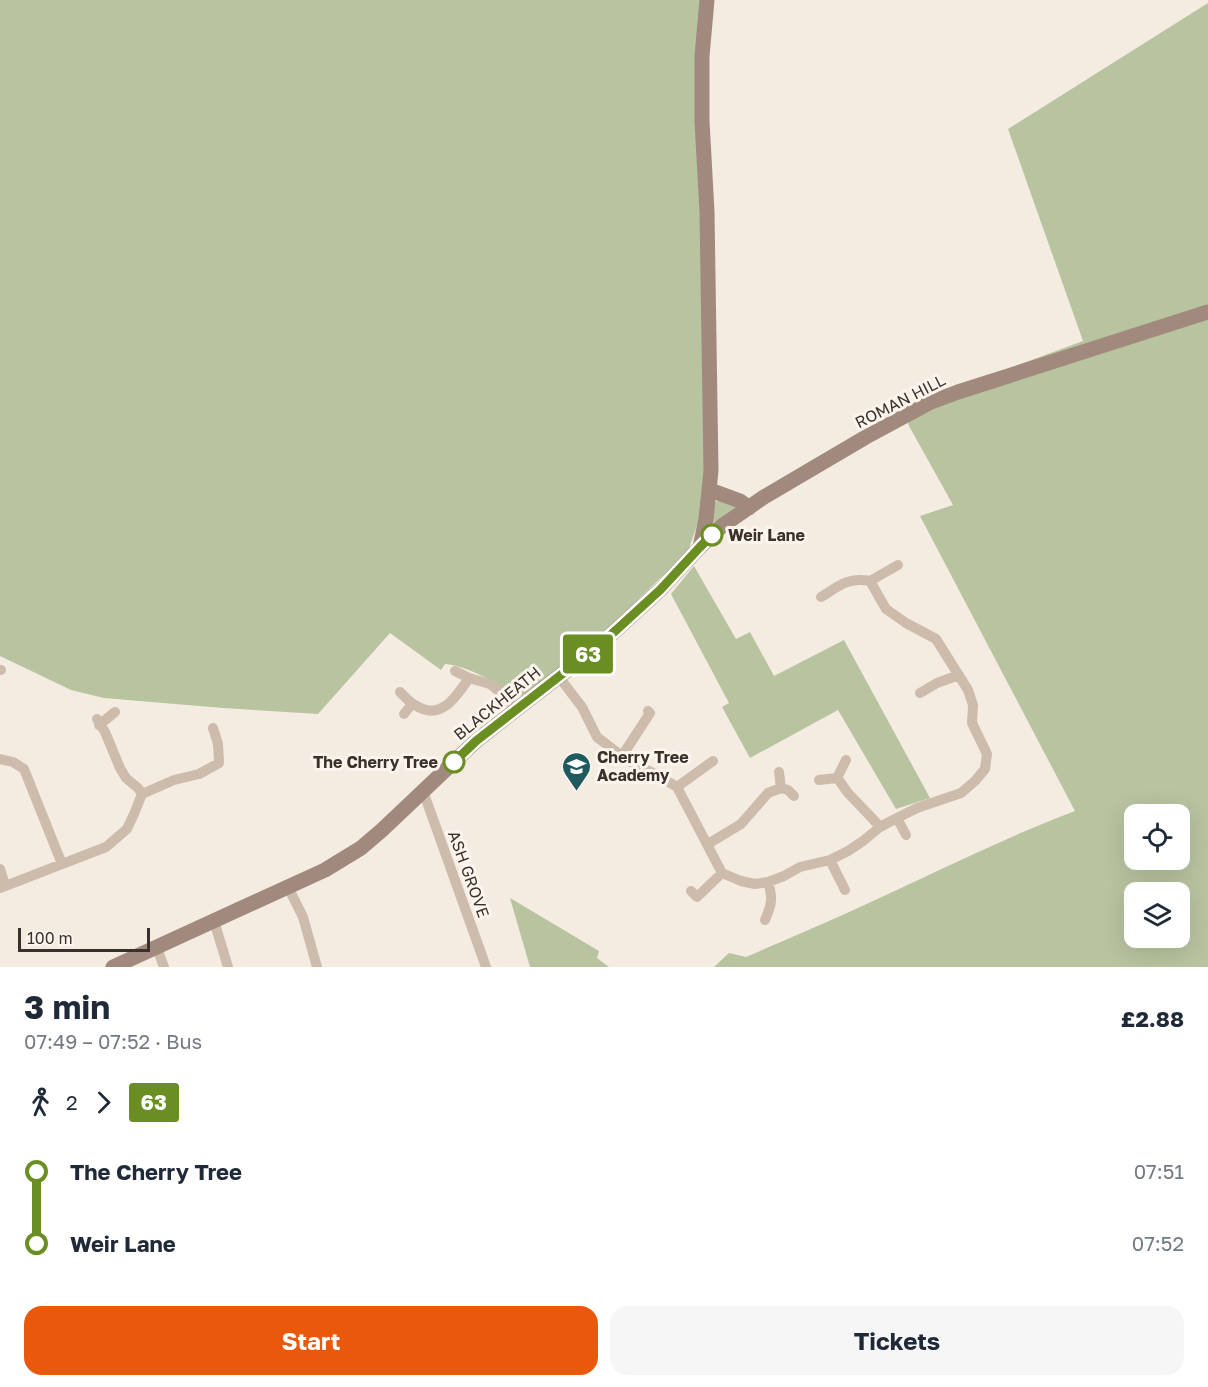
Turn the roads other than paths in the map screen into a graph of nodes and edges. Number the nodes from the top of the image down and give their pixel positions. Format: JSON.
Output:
{"nodes":[{"id":1,"x":707,"y":0,"type":"edge"},
{"id":2,"x":1208,"y":312,"type":"edge"},
{"id":3,"x":710,"y":490,"type":"junction"},
{"id":4,"x":749,"y":508,"type":"junction"},
{"id":5,"x":700,"y":547,"type":"junction"},
{"id":6,"x":898,"y":565,"type":"dead end"},
{"id":7,"x":870,"y":580,"type":"junction"},
{"id":8,"x":821,"y":597,"type":"dead end"},
{"id":9,"x":455,"y":671,"type":"dead end"},
{"id":10,"x":959,"y":675,"type":"junction"},
{"id":11,"x":559,"y":677,"type":"junction"},
{"id":12,"x":469,"y":678,"type":"junction"},
{"id":13,"x":400,"y":692,"type":"dead end"},
{"id":14,"x":920,"y":693,"type":"dead end"},
{"id":15,"x":412,"y":704,"type":"junction"},
{"id":16,"x":515,"y":710,"type":"junction"},
{"id":17,"x":116,"y":712,"type":"dead end"},
{"id":18,"x":404,"y":714,"type":"dead end"},
{"id":19,"x":651,"y":714,"type":"dead end"},
{"id":20,"x":213,"y":734,"type":"dead end"},
{"id":21,"x":622,"y":756,"type":"junction"},
{"id":22,"x":0,"y":759,"type":"edge"},
{"id":23,"x":846,"y":760,"type":"dead end"},
{"id":24,"x":712,"y":762,"type":"dead end"},
{"id":25,"x":780,"y":772,"type":"dead end"},
{"id":26,"x":837,"y":778,"type":"junction"},
{"id":27,"x":819,"y":780,"type":"dead end"},
{"id":28,"x":677,"y":787,"type":"junction"},
{"id":29,"x":781,"y":788,"type":"junction"},
{"id":30,"x":423,"y":791,"type":"junction"},
{"id":31,"x":142,"y":794,"type":"junction"},
{"id":32,"x":794,"y":796,"type":"dead end"},
{"id":33,"x":897,"y":818,"type":"junction"},
{"id":34,"x":880,"y":826,"type":"junction"},
{"id":35,"x":906,"y":836,"type":"dead end"},
{"id":36,"x":708,"y":844,"type":"junction"},
{"id":37,"x":830,"y":860,"type":"junction"},
{"id":38,"x":62,"y":864,"type":"junction"},
{"id":39,"x":0,"y":870,"type":"edge"},
{"id":40,"x":722,"y":873,"type":"junction"},
{"id":41,"x":768,"y":882,"type":"junction"},
{"id":42,"x":3,"y":886,"type":"edge"},
{"id":43,"x":288,"y":887,"type":"junction"},
{"id":44,"x":845,"y":890,"type":"dead end"},
{"id":45,"x":692,"y":891,"type":"dead end"},
{"id":46,"x":765,"y":920,"type":"dead end"},
{"id":47,"x":214,"y":921,"type":"junction"},
{"id":48,"x":157,"y":948,"type":"junction"},
{"id":49,"x":113,"y":967,"type":"edge"},
{"id":50,"x":164,"y":967,"type":"edge"},
{"id":51,"x":228,"y":967,"type":"edge"},
{"id":52,"x":317,"y":967,"type":"edge"},
{"id":53,"x":486,"y":967,"type":"edge"}],
"edges":[{"from":1,"to":3,"type":"main road"},
{"from":2,"to":4,"type":"main road","name":"ROMAN HILL"},
{"from":3,"to":4,"type":"main road"},
{"from":3,"to":5,"type":"main road"},
{"from":4,"to":5,"type":"main road","name":"ROMAN HILL"},
{"from":5,"to":11,"type":"main road","name":"BLACKHEATH"},
{"from":6,"to":7,"type":"street"},
{"from":7,"to":8,"type":"street"},
{"from":7,"to":10,"type":"street"},
{"from":9,"to":12,"type":"street"},
{"from":10,"to":14,"type":"street"},
{"from":10,"to":33,"type":"street"},
{"from":11,"to":16,"type":"main road","name":"BLACKHEATH"},
{"from":11,"to":21,"type":"street"},
{"from":12,"to":15,"type":"street"},
{"from":12,"to":16,"type":"street"},
{"from":13,"to":15,"type":"street"},
{"from":15,"to":18,"type":"street"},
{"from":16,"to":30,"type":"main road","name":"BLACKHEATH"},
{"from":17,"to":31,"type":"street"},
{"from":19,"to":21,"type":"street"},
{"from":20,"to":31,"type":"street"},
{"from":21,"to":28,"type":"street"},
{"from":22,"to":38,"type":"street"},
{"from":23,"to":26,"type":"street"},
{"from":24,"to":28,"type":"street"},
{"from":25,"to":29,"type":"street"},
{"from":26,"to":27,"type":"street"},
{"from":26,"to":34,"type":"street"},
{"from":28,"to":36,"type":"street"},
{"from":29,"to":32,"type":"street"},
{"from":29,"to":36,"type":"street"},
{"from":30,"to":43,"type":"main road","name":"BLACKHEATH"},
{"from":30,"to":53,"type":"street","name":"ASH GROVE"},
{"from":31,"to":38,"type":"street"},
{"from":33,"to":34,"type":"street"},
{"from":33,"to":35,"type":"street"},
{"from":34,"to":37,"type":"street"},
{"from":36,"to":40,"type":"street"},
{"from":37,"to":41,"type":"street"},
{"from":37,"to":44,"type":"street"},
{"from":38,"to":42,"type":"street"},
{"from":39,"to":42,"type":"street"},
{"from":40,"to":41,"type":"street"},
{"from":40,"to":45,"type":"street"},
{"from":41,"to":46,"type":"street"},
{"from":43,"to":47,"type":"main road","name":"BLACKHEATH"},
{"from":43,"to":52,"type":"street"},
{"from":47,"to":48,"type":"main road","name":"BLACKHEATH"},
{"from":47,"to":51,"type":"street"},
{"from":48,"to":49,"type":"main road","name":"BLACKHEATH"},
{"from":48,"to":50,"type":"street"}]}
